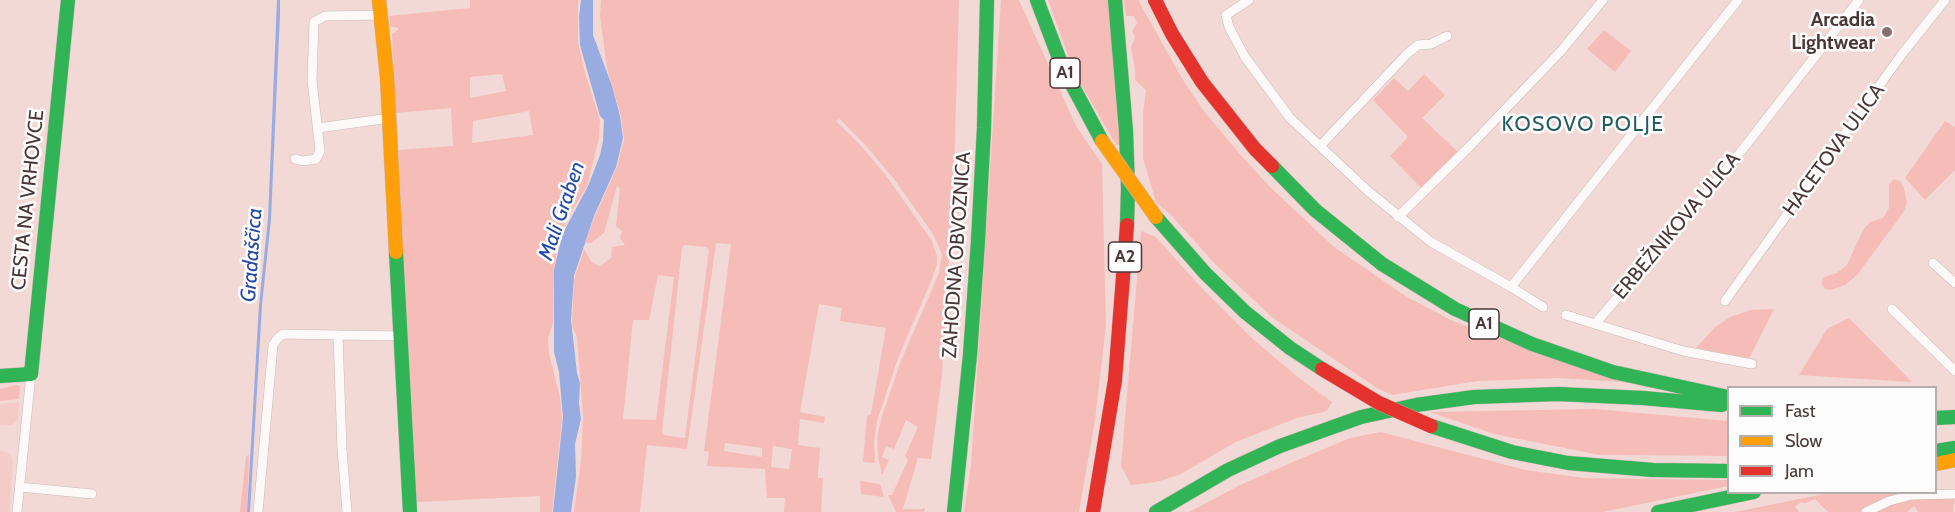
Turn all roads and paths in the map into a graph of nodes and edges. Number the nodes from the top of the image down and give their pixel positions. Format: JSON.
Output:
{"nodes":[{"id":1,"x":68,"y":0,"type":"edge"},
{"id":2,"x":379,"y":0,"type":"edge"},
{"id":3,"x":987,"y":0,"type":"edge"},
{"id":4,"x":1037,"y":0,"type":"edge"},
{"id":5,"x":1115,"y":0,"type":"edge"},
{"id":6,"x":1155,"y":0,"type":"edge"},
{"id":7,"x":1249,"y":0,"type":"edge"},
{"id":8,"x":1603,"y":0,"type":"edge"},
{"id":9,"x":1738,"y":0,"type":"edge"},
{"id":10,"x":1859,"y":0,"type":"edge"},
{"id":11,"x":1945,"y":0,"type":"edge"},
{"id":12,"x":381,"y":15,"type":"junction"},
{"id":13,"x":1447,"y":36,"type":"dead end"},
{"id":14,"x":390,"y":118,"type":"junction"},
{"id":15,"x":318,"y":129,"type":"junction"},
{"id":16,"x":1320,"y":146,"type":"junction"},
{"id":17,"x":295,"y":159,"type":"dead end"},
{"id":18,"x":1398,"y":217,"type":"junction"},
{"id":19,"x":1933,"y":263,"type":"dead end"},
{"id":20,"x":1955,"y":283,"type":"edge"},
{"id":21,"x":1511,"y":287,"type":"junction"},
{"id":22,"x":1725,"y":301,"type":"dead end"},
{"id":23,"x":1544,"y":307,"type":"dead end"},
{"id":24,"x":1892,"y":309,"type":"dead end"},
{"id":25,"x":1566,"y":315,"type":"dead end"},
{"id":26,"x":1594,"y":324,"type":"junction"},
{"id":27,"x":338,"y":335,"type":"junction"},
{"id":28,"x":400,"y":336,"type":"junction"},
{"id":29,"x":1752,"y":364,"type":"dead end"},
{"id":30,"x":1955,"y":371,"type":"edge"},
{"id":31,"x":31,"y":374,"type":"junction"},
{"id":32,"x":0,"y":376,"type":"edge"},
{"id":33,"x":1727,"y":397,"type":"edge"},
{"id":34,"x":1727,"y":406,"type":"edge"},
{"id":35,"x":1955,"y":417,"type":"edge"},
{"id":36,"x":1937,"y":418,"type":"edge"},
{"id":37,"x":1955,"y":448,"type":"edge"},
{"id":38,"x":1937,"y":451,"type":"edge"},
{"id":39,"x":1955,"y":460,"type":"edge"},
{"id":40,"x":1937,"y":464,"type":"edge"},
{"id":41,"x":1727,"y":471,"type":"edge"},
{"id":42,"x":20,"y":487,"type":"junction"},
{"id":43,"x":92,"y":494,"type":"dead end"},
{"id":44,"x":1744,"y":494,"type":"edge"},
{"id":45,"x":1955,"y":494,"type":"edge"},
{"id":46,"x":17,"y":512,"type":"edge"},
{"id":47,"x":258,"y":512,"type":"edge"},
{"id":48,"x":347,"y":512,"type":"edge"},
{"id":49,"x":410,"y":512,"type":"edge"},
{"id":50,"x":954,"y":512,"type":"edge"},
{"id":51,"x":1093,"y":512,"type":"edge"},
{"id":52,"x":1156,"y":512,"type":"edge"},
{"id":53,"x":1658,"y":512,"type":"edge"},
{"id":54,"x":1866,"y":512,"type":"edge"}],
"edges":[{"from":1,"to":31,"type":"main road","name":"CESTA NA VRHOVCE"},
{"from":2,"to":12,"type":"main road"},
{"from":3,"to":50,"type":"main road","name":"ZAHODNA OBVOZNICA"},
{"from":4,"to":41,"type":"main road","number":"A1","bridge":true},
{"from":5,"to":51,"type":"main road","number":"A2"},
{"from":6,"to":33,"type":"main road","number":"A1"},
{"from":7,"to":16,"type":"street"},
{"from":8,"to":18,"type":"street"},
{"from":9,"to":21,"type":"street"},
{"from":10,"to":26,"type":"street","name":"ERBEŽNIKOVA ULICA"},
{"from":11,"to":22,"type":"street","name":"HACETOVA ULICA"},
{"from":12,"to":14,"type":"main road"},
{"from":12,"to":15,"type":"street"},
{"from":13,"to":16,"type":"street"},
{"from":14,"to":15,"type":"street"},
{"from":14,"to":28,"type":"main road"},
{"from":15,"to":17,"type":"street"},
{"from":16,"to":18,"type":"street"},
{"from":18,"to":21,"type":"street"},
{"from":19,"to":20,"type":"street"},
{"from":21,"to":23,"type":"street"},
{"from":24,"to":30,"type":"street"},
{"from":25,"to":26,"type":"street"},
{"from":26,"to":29,"type":"street","name":"ERBEŽNIKOVA ULICA"},
{"from":27,"to":28,"type":"street"},
{"from":27,"to":47,"type":"street"},
{"from":27,"to":48,"type":"street"},
{"from":28,"to":49,"type":"main road"},
{"from":31,"to":32,"type":"main road"},
{"from":31,"to":42,"type":"street","name":"CESTA NA VRHOVCE"},
{"from":34,"to":52,"type":"main road"},
{"from":35,"to":36,"type":"main road"},
{"from":37,"to":38,"type":"main road"},
{"from":39,"to":40,"type":"main road"},
{"from":42,"to":43,"type":"street"},
{"from":42,"to":46,"type":"street","name":"CESTA NA VRHOVCE"},
{"from":44,"to":53,"type":"main road"},
{"from":45,"to":54,"type":"street"}]}
